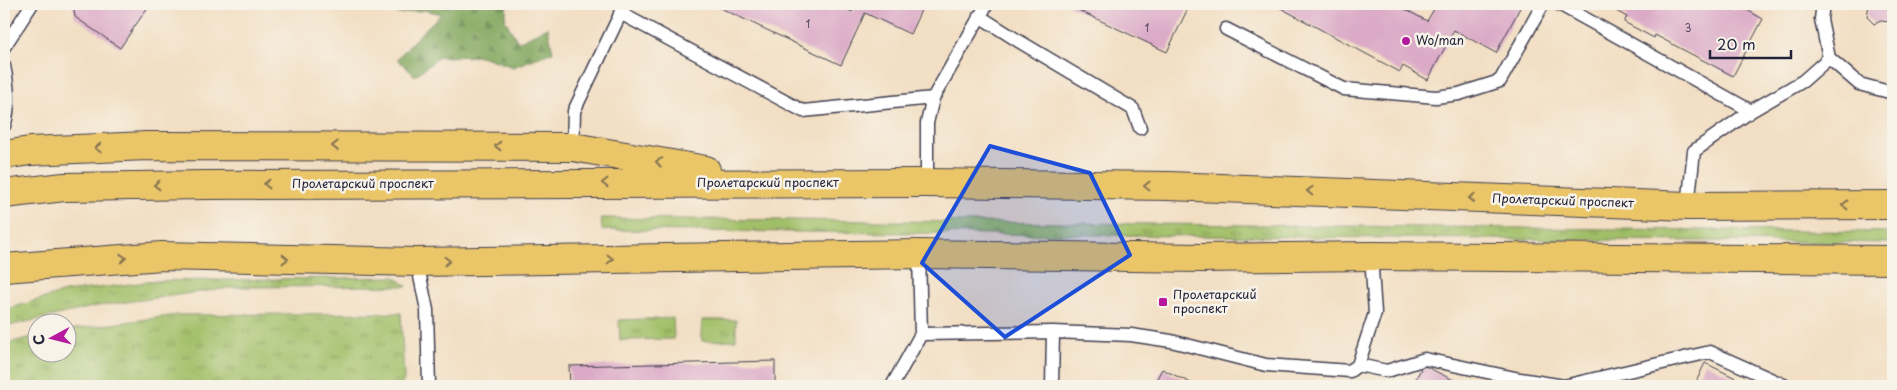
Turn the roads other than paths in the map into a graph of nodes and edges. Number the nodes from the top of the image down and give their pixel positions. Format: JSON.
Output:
{"nodes":[{"id":1,"x":32,"y":4,"type":"edge"},
{"id":2,"x":987,"y":4,"type":"edge"},
{"id":3,"x":1543,"y":4,"type":"edge"},
{"id":4,"x":1559,"y":4,"type":"edge"},
{"id":5,"x":1823,"y":4,"type":"edge"},
{"id":6,"x":622,"y":8,"type":"edge"},
{"id":7,"x":980,"y":16,"type":"junction"},
{"id":8,"x":1226,"y":29,"type":"dead end"},
{"id":9,"x":4,"y":47,"type":"edge"},
{"id":10,"x":1829,"y":58,"type":"junction"},
{"id":11,"x":4,"y":66,"type":"edge"},
{"id":12,"x":1893,"y":93,"type":"edge"},
{"id":13,"x":933,"y":98,"type":"junction"},
{"id":14,"x":1751,"y":111,"type":"junction"},
{"id":15,"x":4,"y":126,"type":"edge"},
{"id":16,"x":1140,"y":128,"type":"dead end"},
{"id":17,"x":573,"y":147,"type":"junction"},
{"id":18,"x":4,"y":155,"type":"edge"},
{"id":19,"x":776,"y":182,"type":"junction"},
{"id":20,"x":927,"y":183,"type":"junction"},
{"id":21,"x":4,"y":194,"type":"edge"},
{"id":22,"x":1893,"y":205,"type":"edge"},
{"id":23,"x":1688,"y":206,"type":"junction"},
{"id":24,"x":919,"y":254,"type":"junction"},
{"id":25,"x":1371,"y":256,"type":"junction"},
{"id":26,"x":1893,"y":260,"type":"edge"},
{"id":27,"x":74,"y":261,"type":"junction"},
{"id":28,"x":417,"y":262,"type":"junction"},
{"id":29,"x":4,"y":268,"type":"edge"},
{"id":30,"x":4,"y":283,"type":"edge"},
{"id":31,"x":1053,"y":332,"type":"junction"},
{"id":32,"x":921,"y":334,"type":"junction"},
{"id":33,"x":1358,"y":365,"type":"junction"},
{"id":34,"x":429,"y":386,"type":"edge"},
{"id":35,"x":892,"y":386,"type":"edge"},
{"id":36,"x":1052,"y":386,"type":"edge"},
{"id":37,"x":1786,"y":386,"type":"edge"}],
"edges":[{"from":1,"to":9,"type":"lane"},
{"from":2,"to":7,"type":"lane"},
{"from":3,"to":8,"type":"lane"},
{"from":4,"to":14,"type":"lane"},
{"from":5,"to":10,"type":"lane"},
{"from":6,"to":13,"type":"lane"},
{"from":6,"to":17,"type":"lane"},
{"from":7,"to":13,"type":"lane"},
{"from":7,"to":16,"type":"lane"},
{"from":10,"to":12,"type":"lane"},
{"from":10,"to":14,"type":"lane"},
{"from":11,"to":15,"type":"lane"},
{"from":13,"to":20,"type":"lane"},
{"from":14,"to":23,"type":"lane"},
{"from":17,"to":18,"type":"main road","one_way":true},
{"from":19,"to":17,"type":"main road","one_way":true},
{"from":19,"to":20,"type":"main road","name":"Пролетарский проспект"},
{"from":19,"to":21,"type":"main road","name":"Пролетарский проспект","one_way":true},
{"from":23,"to":20,"type":"main road","name":"Пролетарский проспект","one_way":true},
{"from":22,"to":23,"type":"main road","name":"Пролетарский проспект","one_way":true},
{"from":24,"to":25,"type":"main road"},
{"from":28,"to":24,"type":"main road","one_way":true},
{"from":24,"to":32,"type":"lane"},
{"from":25,"to":26,"type":"main road"},
{"from":25,"to":33,"type":"lane"},
{"from":27,"to":28,"type":"main road","one_way":true},
{"from":27,"to":29,"type":"main road"},
{"from":27,"to":30,"type":"main road"},
{"from":28,"to":34,"type":"lane"},
{"from":31,"to":32,"type":"lane"},
{"from":31,"to":33,"type":"lane"},
{"from":31,"to":36,"type":"lane"},
{"from":32,"to":35,"type":"lane"},
{"from":33,"to":37,"type":"lane"}]}
